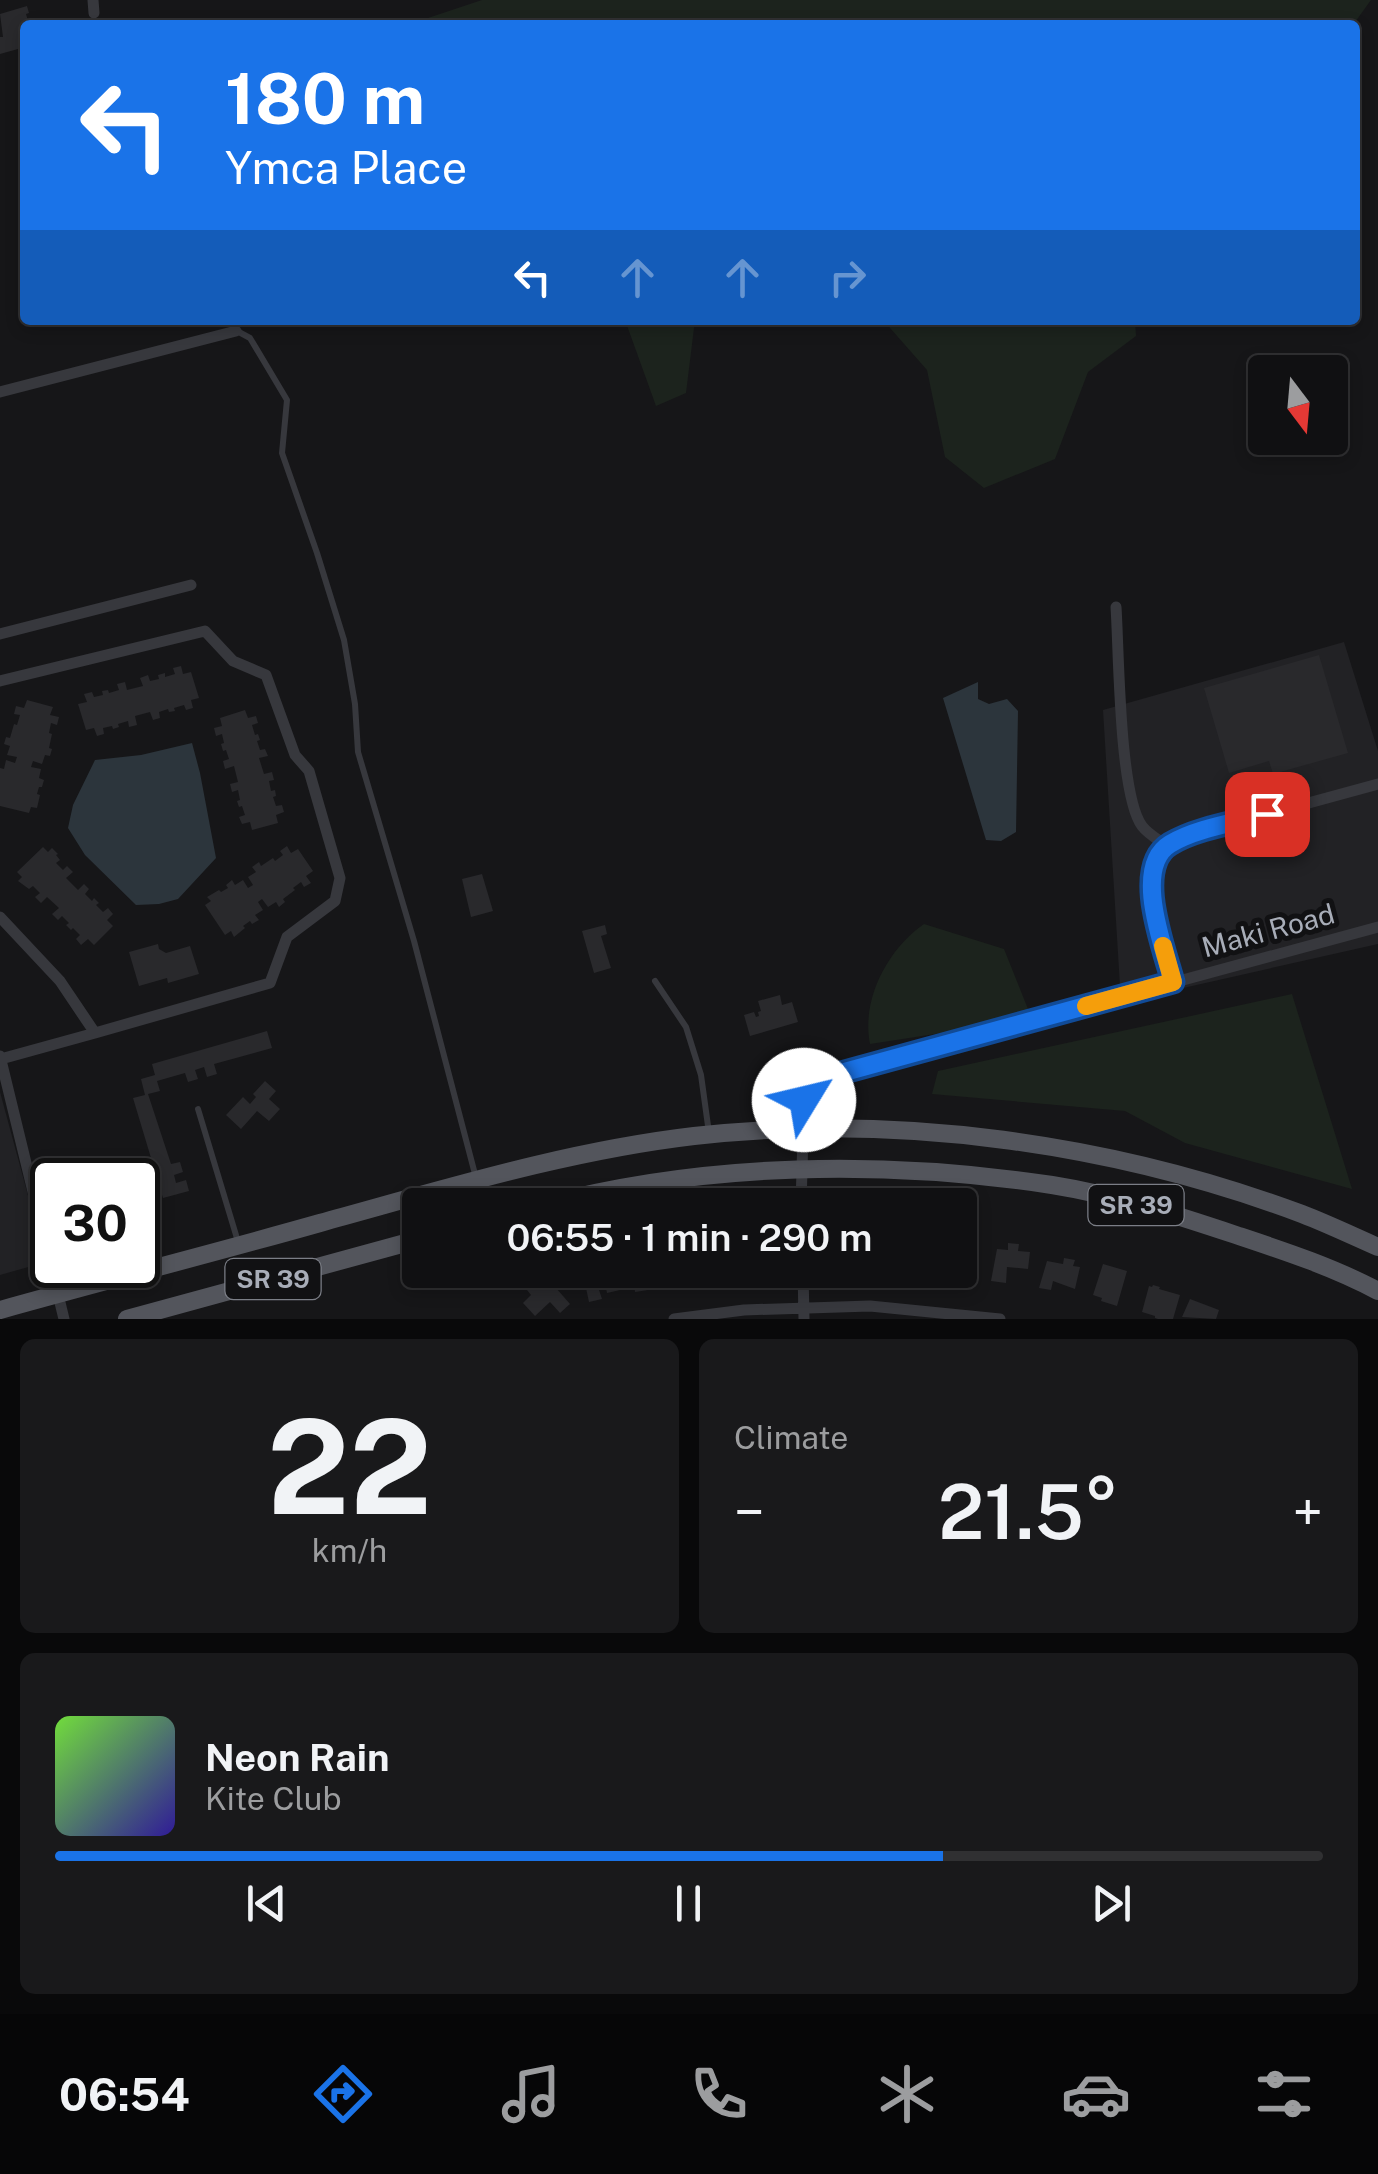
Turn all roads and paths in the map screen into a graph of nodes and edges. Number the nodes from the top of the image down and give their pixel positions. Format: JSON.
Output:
{"nodes":[{"id":1,"x":236,"y":331,"type":"joint"},
{"id":2,"x":0,"y":392,"type":"edge"},
{"id":3,"x":191,"y":585,"type":"dead end"},
{"id":4,"x":1116,"y":607,"type":"dead end"},
{"id":5,"x":0,"y":634,"type":"edge"},
{"id":6,"x":0,"y":682,"type":"edge"},
{"id":7,"x":1377,"y":788,"type":"edge"},
{"id":8,"x":1166,"y":845,"type":"junction"},
{"id":9,"x":0,"y":917,"type":"edge"},
{"id":10,"x":1378,"y":926,"type":"edge"},
{"id":11,"x":656,"y":982,"type":"dead end"},
{"id":12,"x":1173,"y":982,"type":"junction"},
{"id":13,"x":94,"y":1032,"type":"junction"},
{"id":14,"x":0,"y":1059,"type":"edge"},
{"id":15,"x":198,"y":1109,"type":"dead end"},
{"id":16,"x":802,"y":1128,"type":"junction"},
{"id":17,"x":710,"y":1134,"type":"junction"},
{"id":18,"x":800,"y":1170,"type":"junction"},
{"id":19,"x":476,"y":1180,"type":"junction"},
{"id":20,"x":625,"y":1188,"type":"edge"},
{"id":21,"x":801,"y":1188,"type":"edge"},
{"id":22,"x":402,"y":1244,"type":"edge"},
{"id":23,"x":239,"y":1246,"type":"junction"},
{"id":24,"x":1378,"y":1247,"type":"edge"},
{"id":25,"x":803,"y":1288,"type":"edge"},
{"id":26,"x":1378,"y":1291,"type":"edge"},
{"id":27,"x":56,"y":1294,"type":"junction"},
{"id":28,"x":0,"y":1310,"type":"edge"},
{"id":29,"x":804,"y":1313,"type":"edge"},
{"id":30,"x":64,"y":1319,"type":"edge"},
{"id":31,"x":127,"y":1319,"type":"edge"},
{"id":32,"x":674,"y":1319,"type":"edge"},
{"id":33,"x":1000,"y":1319,"type":"edge"}],
"edges":[{"from":1,"to":2,"type":"street"},
{"from":1,"to":19,"type":"lane"},
{"from":3,"to":5,"type":"street"},
{"from":4,"to":8,"type":"street"},
{"from":6,"to":13,"type":"street"},
{"from":7,"to":8,"type":"street"},
{"from":8,"to":12,"type":"street"},
{"from":9,"to":13,"type":"street"},
{"from":10,"to":12,"type":"street","name":"Maki Road"},
{"from":11,"to":17,"type":"lane"},
{"from":12,"to":16,"type":"street","name":"Maki Road"},
{"from":13,"to":14,"type":"street"},
{"from":14,"to":27,"type":"street"},
{"from":15,"to":23,"type":"lane"},
{"from":16,"to":17,"type":"main road","number":"SR 39"},
{"from":16,"to":18,"type":"street","name":"Maki Road"},
{"from":16,"to":24,"type":"main road","number":"SR 39"},
{"from":17,"to":19,"type":"main road","number":"SR 39"},
{"from":18,"to":20,"type":"main road","number":"SR 39"},
{"from":18,"to":21,"type":"street","name":"Maki Road"},
{"from":18,"to":26,"type":"main road","number":"SR 39"},
{"from":19,"to":23,"type":"main road","number":"SR 39"},
{"from":22,"to":31,"type":"main road","number":"SR 39"},
{"from":23,"to":27,"type":"main road","number":"SR 39"},
{"from":25,"to":29,"type":"street"},
{"from":27,"to":28,"type":"main road","number":"SR 39"},
{"from":27,"to":30,"type":"street"},
{"from":29,"to":32,"type":"street"},
{"from":29,"to":33,"type":"street"}]}
